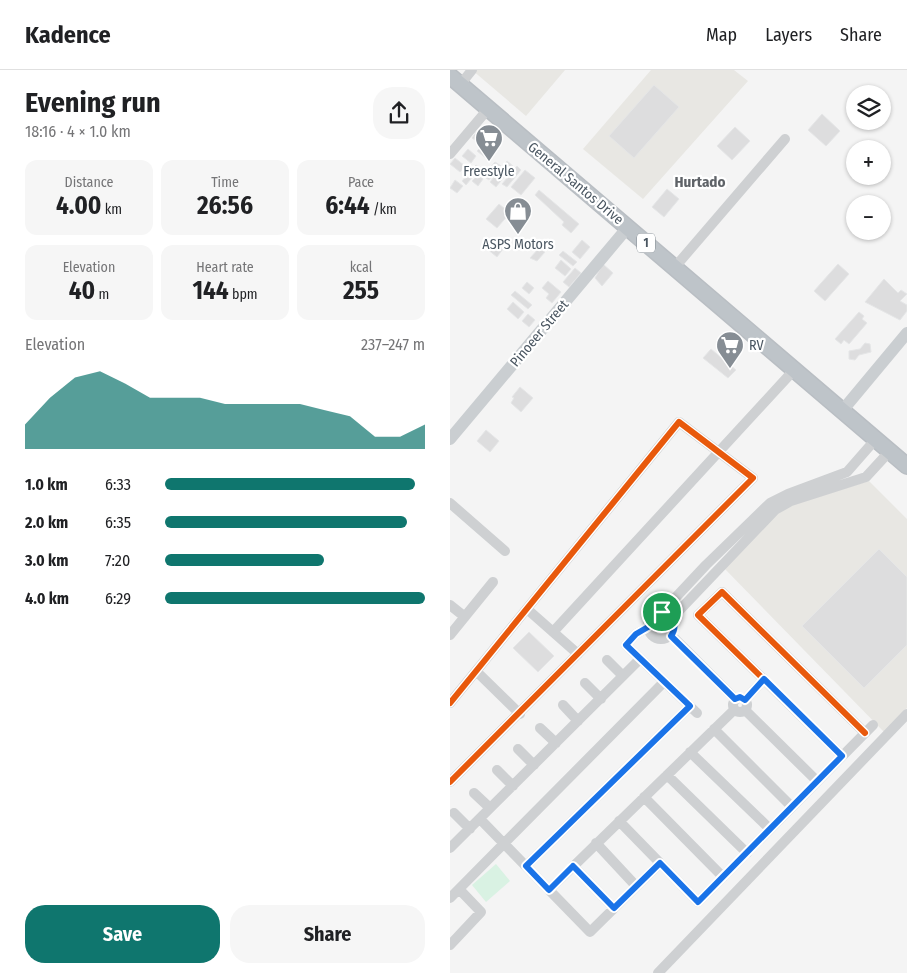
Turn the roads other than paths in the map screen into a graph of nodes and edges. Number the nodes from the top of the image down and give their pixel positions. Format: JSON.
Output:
{"nodes":[{"id":1,"x":472,"y":70,"type":"edge"},
{"id":2,"x":455,"y":80,"type":"edge"},
{"id":3,"x":488,"y":109,"type":"junction"},
{"id":4,"x":784,"y":139,"type":"dead end"},
{"id":5,"x":450,"y":154,"type":"edge"},
{"id":6,"x":628,"y":227,"type":"junction"},
{"id":7,"x":675,"y":267,"type":"junction"},
{"id":8,"x":907,"y":332,"type":"edge"},
{"id":9,"x":794,"y":370,"type":"junction"},
{"id":10,"x":842,"y":411,"type":"junction"},
{"id":11,"x":450,"y":439,"type":"edge"},
{"id":12,"x":875,"y":440,"type":"junction"},
{"id":13,"x":719,"y":452,"type":"junction"},
{"id":14,"x":889,"y":452,"type":"junction"},
{"id":15,"x":907,"y":466,"type":"edge"},
{"id":16,"x":450,"y":503,"type":"edge"},
{"id":17,"x":505,"y":551,"type":"dead end"},
{"id":18,"x":493,"y":582,"type":"dead end"},
{"id":19,"x":450,"y":605,"type":"edge"},
{"id":20,"x":527,"y":609,"type":"junction"},
{"id":21,"x":662,"y":612,"type":"junction"},
{"id":22,"x":465,"y":617,"type":"junction"},
{"id":23,"x":672,"y":618,"type":"junction"},
{"id":24,"x":648,"y":627,"type":"junction"},
{"id":25,"x":553,"y":632,"type":"junction"},
{"id":26,"x":450,"y":635,"type":"edge"},
{"id":27,"x":671,"y":636,"type":"junction"},
{"id":28,"x":578,"y":654,"type":"junction"},
{"id":29,"x":640,"y":659,"type":"junction"},
{"id":30,"x":607,"y":660,"type":"dead end"},
{"id":31,"x":476,"y":671,"type":"junction"},
{"id":32,"x":623,"y":676,"type":"junction"},
{"id":33,"x":764,"y":679,"type":"junction"},
{"id":34,"x":664,"y":682,"type":"junction"},
{"id":35,"x":585,"y":683,"type":"dead end"},
{"id":36,"x":600,"y":699,"type":"junction"},
{"id":37,"x":450,"y":703,"type":"edge"},
{"id":38,"x":740,"y":704,"type":"junction"},
{"id":39,"x":562,"y":705,"type":"dead end"},
{"id":40,"x":520,"y":714,"type":"junction"},
{"id":41,"x":907,"y":714,"type":"edge"},
{"id":42,"x":578,"y":721,"type":"junction"},
{"id":43,"x":872,"y":725,"type":"dead end"},
{"id":44,"x":540,"y":728,"type":"dead end"},
{"id":45,"x":714,"y":729,"type":"junction"},
{"id":46,"x":865,"y":733,"type":"junction"},
{"id":47,"x":556,"y":743,"type":"junction"},
{"id":48,"x":518,"y":749,"type":"dead end"},
{"id":49,"x":690,"y":752,"type":"junction"},
{"id":50,"x":842,"y":756,"type":"junction"},
{"id":51,"x":534,"y":765,"type":"junction"},
{"id":52,"x":497,"y":770,"type":"dead end"},
{"id":53,"x":667,"y":775,"type":"junction"},
{"id":54,"x":817,"y":781,"type":"junction"},
{"id":55,"x":450,"y":782,"type":"edge"},
{"id":56,"x":513,"y":786,"type":"junction"},
{"id":57,"x":474,"y":793,"type":"dead end"},
{"id":58,"x":644,"y":797,"type":"junction"},
{"id":59,"x":792,"y":806,"type":"junction"},
{"id":60,"x":490,"y":808,"type":"junction"},
{"id":61,"x":454,"y":813,"type":"dead end"},
{"id":62,"x":480,"y":819,"type":"junction"},
{"id":63,"x":620,"y":821,"type":"junction"},
{"id":64,"x":470,"y":829,"type":"junction"},
{"id":65,"x":770,"y":829,"type":"junction"},
{"id":66,"x":596,"y":843,"type":"junction"},
{"id":67,"x":504,"y":844,"type":"junction"},
{"id":68,"x":450,"y":848,"type":"edge"},
{"id":69,"x":747,"y":853,"type":"junction"},
{"id":70,"x":660,"y":863,"type":"junction"},
{"id":71,"x":526,"y":866,"type":"junction"},
{"id":72,"x":573,"y":866,"type":"junction"},
{"id":73,"x":722,"y":877,"type":"junction"},
{"id":74,"x":636,"y":886,"type":"junction"},
{"id":75,"x":459,"y":889,"type":"junction"},
{"id":76,"x":549,"y":890,"type":"junction"},
{"id":77,"x":450,"y":898,"type":"edge"},
{"id":78,"x":614,"y":908,"type":"junction"},
{"id":79,"x":450,"y":944,"type":"edge"},
{"id":80,"x":658,"y":973,"type":"edge"}],
"edges":[{"from":1,"to":2,"type":"street"},
{"from":2,"to":3,"type":"highway","name":"General Santos Drive","number":"1"},
{"from":3,"to":5,"type":"street"},
{"from":3,"to":6,"type":"highway","name":"General Santos Drive","number":"1"},
{"from":4,"to":7,"type":"street"},
{"from":6,"to":7,"type":"highway","name":"General Santos Drive","number":"1"},
{"from":6,"to":11,"type":"main road","name":"Pinoeer Street"},
{"from":7,"to":9,"type":"highway","name":"General Santos Drive","number":"1"},
{"from":8,"to":10,"type":"main road"},
{"from":9,"to":10,"type":"highway","name":"General Santos Drive","number":"1"},
{"from":9,"to":13,"type":"street"},
{"from":10,"to":12,"type":"highway","name":"General Santos Drive","number":"1"},
{"from":12,"to":14,"type":"highway","name":"General Santos Drive","number":"1"},
{"from":12,"to":21,"type":"street"},
{"from":13,"to":20,"type":"street"},
{"from":13,"to":25,"type":"street"},
{"from":13,"to":28,"type":"street"},
{"from":14,"to":15,"type":"highway","name":"General Santos Drive","number":"1"},
{"from":14,"to":23,"type":"street"},
{"from":16,"to":17,"type":"street"},
{"from":18,"to":22,"type":"street"},
{"from":19,"to":22,"type":"street"},
{"from":20,"to":25,"type":"street"},
{"from":20,"to":31,"type":"street"},
{"from":21,"to":23,"type":"street"},
{"from":21,"to":24,"type":"street"},
{"from":22,"to":26,"type":"street"},
{"from":23,"to":27,"type":"street"},
{"from":24,"to":27,"type":"street"},
{"from":24,"to":29,"type":"street"},
{"from":25,"to":28,"type":"street"},
{"from":27,"to":38,"type":"street"},
{"from":28,"to":40,"type":"street"},
{"from":29,"to":32,"type":"street"},
{"from":29,"to":34,"type":"street"},
{"from":30,"to":32,"type":"street"},
{"from":31,"to":37,"type":"street"},
{"from":31,"to":40,"type":"street"},
{"from":32,"to":36,"type":"street"},
{"from":33,"to":38,"type":"street"},
{"from":33,"to":46,"type":"street"},
{"from":33,"to":50,"type":"street"},
{"from":34,"to":67,"type":"street"},
{"from":34,"to":71,"type":"street"},
{"from":35,"to":36,"type":"street"},
{"from":36,"to":42,"type":"street"},
{"from":38,"to":45,"type":"street"},
{"from":38,"to":54,"type":"street"},
{"from":39,"to":42,"type":"street"},
{"from":40,"to":55,"type":"street"},
{"from":41,"to":80,"type":"street"},
{"from":42,"to":47,"type":"street"},
{"from":43,"to":46,"type":"street"},
{"from":44,"to":47,"type":"street"},
{"from":45,"to":49,"type":"street"},
{"from":45,"to":59,"type":"street"},
{"from":46,"to":50,"type":"street"},
{"from":47,"to":51,"type":"street"},
{"from":48,"to":51,"type":"street"},
{"from":49,"to":53,"type":"street"},
{"from":49,"to":65,"type":"street"},
{"from":50,"to":54,"type":"street"},
{"from":51,"to":56,"type":"street"},
{"from":52,"to":56,"type":"street"},
{"from":53,"to":58,"type":"street"},
{"from":53,"to":69,"type":"street"},
{"from":54,"to":59,"type":"street"},
{"from":56,"to":60,"type":"street"},
{"from":57,"to":60,"type":"street"},
{"from":58,"to":63,"type":"street"},
{"from":58,"to":73,"type":"street"},
{"from":59,"to":65,"type":"street"},
{"from":60,"to":62,"type":"street"},
{"from":61,"to":64,"type":"street"},
{"from":62,"to":64,"type":"street"},
{"from":62,"to":67,"type":"street"},
{"from":63,"to":66,"type":"street"},
{"from":63,"to":70,"type":"street"},
{"from":64,"to":68,"type":"street"},
{"from":65,"to":69,"type":"street"},
{"from":66,"to":72,"type":"street"},
{"from":66,"to":74,"type":"street"},
{"from":67,"to":71,"type":"street"},
{"from":67,"to":75,"type":"street"},
{"from":69,"to":73,"type":"street"},
{"from":70,"to":73,"type":"street"},
{"from":70,"to":74,"type":"street"},
{"from":71,"to":76,"type":"street"},
{"from":72,"to":76,"type":"street"},
{"from":72,"to":78,"type":"street"},
{"from":74,"to":78,"type":"street"},
{"from":75,"to":77,"type":"street"},
{"from":75,"to":79,"type":"street"},
{"from":76,"to":78,"type":"street"}]}
